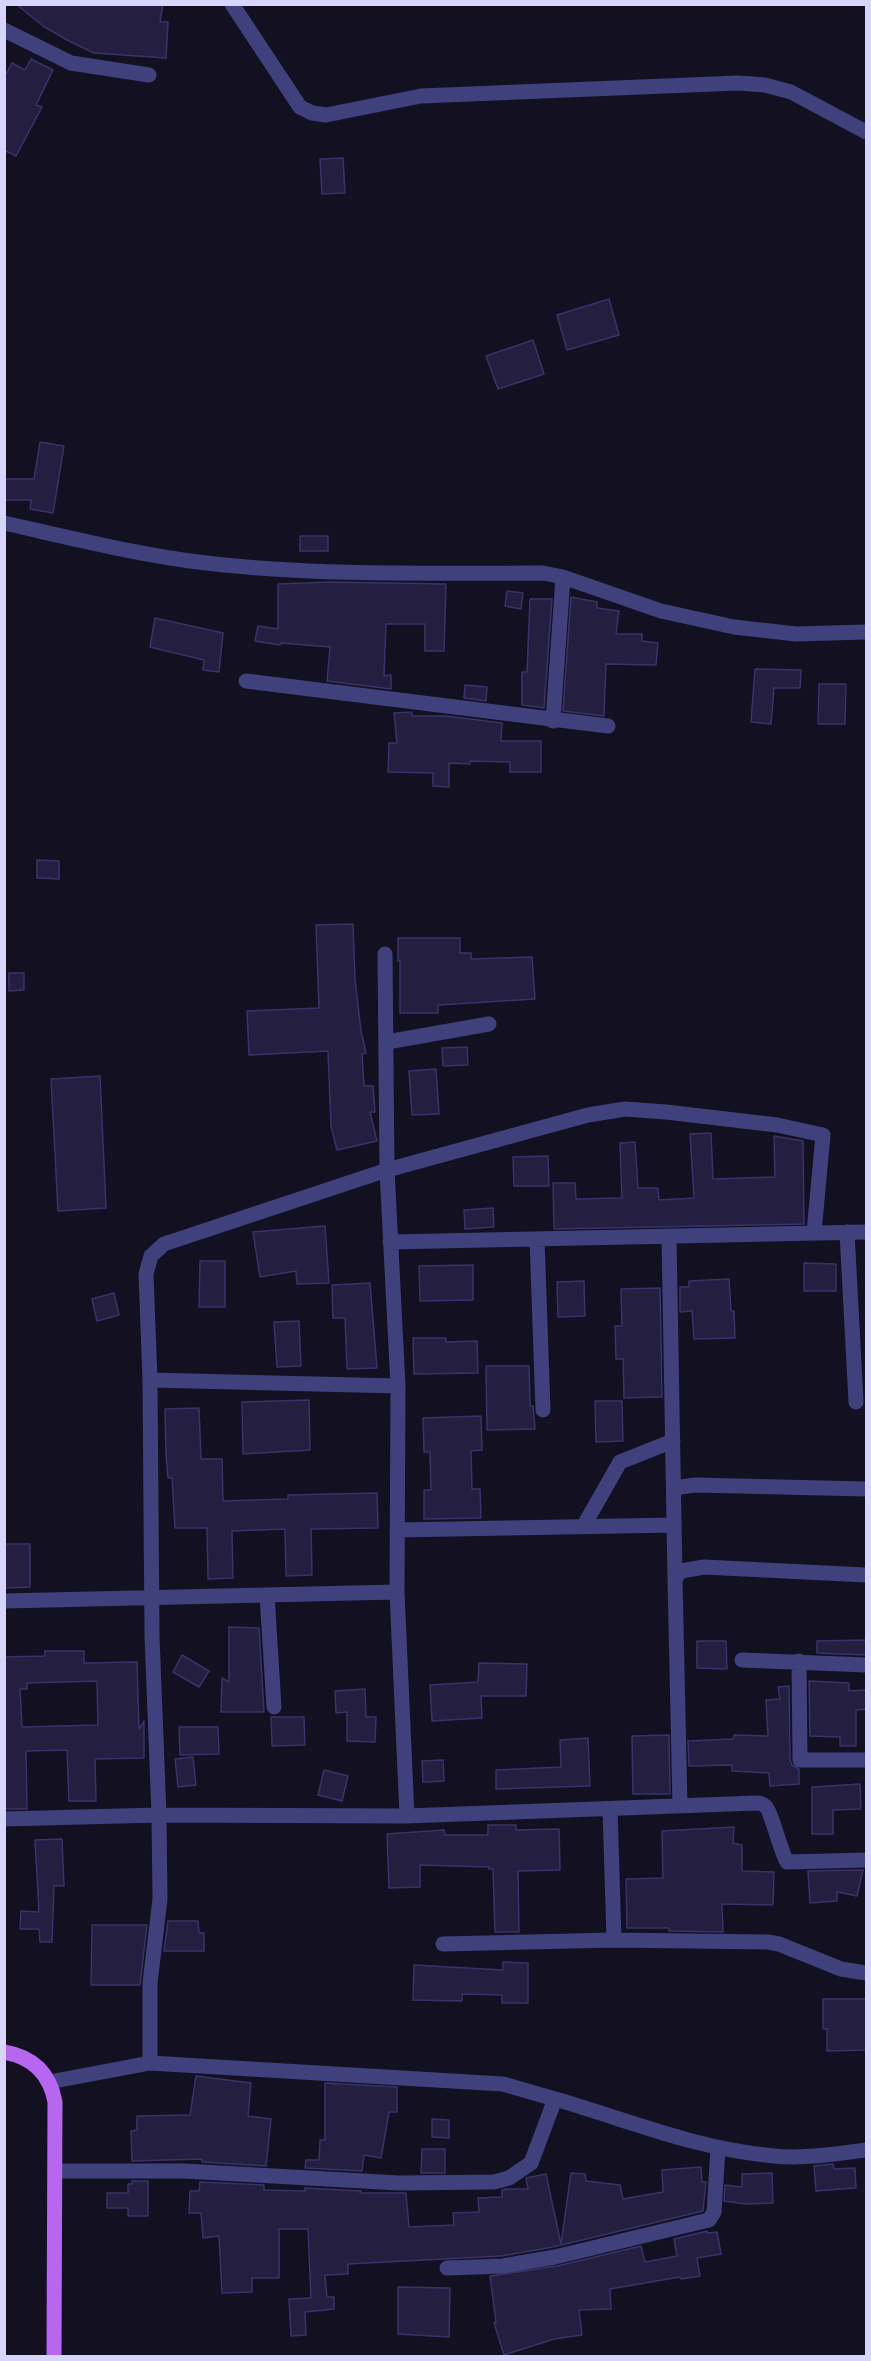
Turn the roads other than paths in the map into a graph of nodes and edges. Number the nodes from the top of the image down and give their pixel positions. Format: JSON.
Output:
{"nodes":[{"id":1,"x":232,"y":4,"type":"edge"},
{"id":2,"x":4,"y":30,"type":"edge"},
{"id":3,"x":149,"y":75,"type":"dead end"},
{"id":4,"x":867,"y":132,"type":"edge"},
{"id":5,"x":4,"y":523,"type":"edge"},
{"id":6,"x":563,"y":577,"type":"junction"},
{"id":7,"x":867,"y":632,"type":"edge"},
{"id":8,"x":246,"y":681,"type":"dead end"},
{"id":9,"x":553,"y":721,"type":"junction"},
{"id":10,"x":608,"y":726,"type":"dead end"},
{"id":11,"x":385,"y":954,"type":"dead end"},
{"id":12,"x":489,"y":1024,"type":"dead end"},
{"id":13,"x":387,"y":1042,"type":"junction"},
{"id":14,"x":387,"y":1170,"type":"junction"},
{"id":15,"x":814,"y":1232,"type":"junction"},
{"id":16,"x":847,"y":1232,"type":"junction"},
{"id":17,"x":867,"y":1232,"type":"edge"},
{"id":18,"x":669,"y":1236,"type":"junction"},
{"id":19,"x":537,"y":1239,"type":"junction"},
{"id":20,"x":390,"y":1242,"type":"junction"},
{"id":21,"x":150,"y":1380,"type":"junction"},
{"id":22,"x":398,"y":1386,"type":"junction"},
{"id":23,"x":856,"y":1402,"type":"dead end"},
{"id":24,"x":543,"y":1410,"type":"dead end"},
{"id":25,"x":673,"y":1441,"type":"junction"},
{"id":26,"x":674,"y":1488,"type":"junction"},
{"id":27,"x":867,"y":1488,"type":"edge"},
{"id":28,"x":674,"y":1525,"type":"junction"},
{"id":29,"x":583,"y":1527,"type":"junction"},
{"id":30,"x":397,"y":1530,"type":"junction"},
{"id":31,"x":867,"y":1575,"type":"edge"},
{"id":32,"x":675,"y":1579,"type":"junction"},
{"id":33,"x":397,"y":1592,"type":"junction"},
{"id":34,"x":267,"y":1595,"type":"junction"},
{"id":35,"x":151,"y":1597,"type":"junction"},
{"id":36,"x":4,"y":1601,"type":"edge"},
{"id":37,"x":742,"y":1660,"type":"dead end"},
{"id":38,"x":800,"y":1661,"type":"junction"},
{"id":39,"x":867,"y":1665,"type":"edge"},
{"id":40,"x":274,"y":1707,"type":"dead end"},
{"id":41,"x":867,"y":1760,"type":"edge"},
{"id":42,"x":680,"y":1806,"type":"junction"},
{"id":43,"x":610,"y":1809,"type":"junction"},
{"id":44,"x":159,"y":1815,"type":"junction"},
{"id":45,"x":407,"y":1816,"type":"junction"},
{"id":46,"x":4,"y":1819,"type":"edge"},
{"id":47,"x":867,"y":1860,"type":"edge"},
{"id":48,"x":614,"y":1940,"type":"junction"},
{"id":49,"x":443,"y":1944,"type":"dead end"},
{"id":50,"x":867,"y":1973,"type":"edge"},
{"id":51,"x":4,"y":2052,"type":"edge"},
{"id":52,"x":150,"y":2063,"type":"junction"},
{"id":53,"x":49,"y":2082,"type":"junction"},
{"id":54,"x":555,"y":2099,"type":"junction"},
{"id":55,"x":718,"y":2148,"type":"junction"},
{"id":56,"x":867,"y":2150,"type":"edge"},
{"id":57,"x":55,"y":2171,"type":"junction"},
{"id":58,"x":447,"y":2268,"type":"dead end"},
{"id":59,"x":54,"y":2356,"type":"edge"}],
"edges":[{"from":1,"to":4,"type":"street"},
{"from":2,"to":3,"type":"street"},
{"from":5,"to":6,"type":"street"},
{"from":6,"to":7,"type":"street"},
{"from":6,"to":9,"type":"street"},
{"from":8,"to":9,"type":"street"},
{"from":9,"to":10,"type":"street"},
{"from":11,"to":13,"type":"street"},
{"from":12,"to":13,"type":"street"},
{"from":13,"to":14,"type":"street"},
{"from":14,"to":15,"type":"street"},
{"from":14,"to":20,"type":"street"},
{"from":14,"to":21,"type":"street"},
{"from":15,"to":16,"type":"street"},
{"from":15,"to":18,"type":"street"},
{"from":16,"to":17,"type":"street"},
{"from":16,"to":23,"type":"street"},
{"from":18,"to":19,"type":"street"},
{"from":18,"to":25,"type":"street"},
{"from":19,"to":20,"type":"street"},
{"from":19,"to":24,"type":"street"},
{"from":20,"to":22,"type":"street"},
{"from":21,"to":22,"type":"street"},
{"from":21,"to":35,"type":"street"},
{"from":22,"to":30,"type":"street"},
{"from":25,"to":26,"type":"street"},
{"from":25,"to":29,"type":"street"},
{"from":26,"to":27,"type":"street"},
{"from":26,"to":28,"type":"street"},
{"from":28,"to":29,"type":"street"},
{"from":28,"to":32,"type":"street"},
{"from":29,"to":30,"type":"street"},
{"from":30,"to":33,"type":"street"},
{"from":31,"to":32,"type":"street"},
{"from":32,"to":42,"type":"street"},
{"from":33,"to":34,"type":"street"},
{"from":33,"to":45,"type":"street"},
{"from":34,"to":35,"type":"street"},
{"from":34,"to":40,"type":"street"},
{"from":35,"to":36,"type":"street"},
{"from":35,"to":44,"type":"street"},
{"from":37,"to":38,"type":"street"},
{"from":38,"to":39,"type":"street"},
{"from":38,"to":41,"type":"street"},
{"from":42,"to":43,"type":"street"},
{"from":42,"to":47,"type":"street"},
{"from":43,"to":45,"type":"street"},
{"from":43,"to":48,"type":"street"},
{"from":44,"to":45,"type":"street"},
{"from":44,"to":46,"type":"street"},
{"from":44,"to":52,"type":"street"},
{"from":48,"to":49,"type":"street"},
{"from":48,"to":50,"type":"street"},
{"from":51,"to":53,"type":"main road"},
{"from":52,"to":53,"type":"street"},
{"from":52,"to":54,"type":"street"},
{"from":53,"to":57,"type":"main road"},
{"from":54,"to":55,"type":"street"},
{"from":54,"to":57,"type":"street"},
{"from":55,"to":56,"type":"street"},
{"from":55,"to":58,"type":"street"},
{"from":57,"to":59,"type":"main road"}]}
